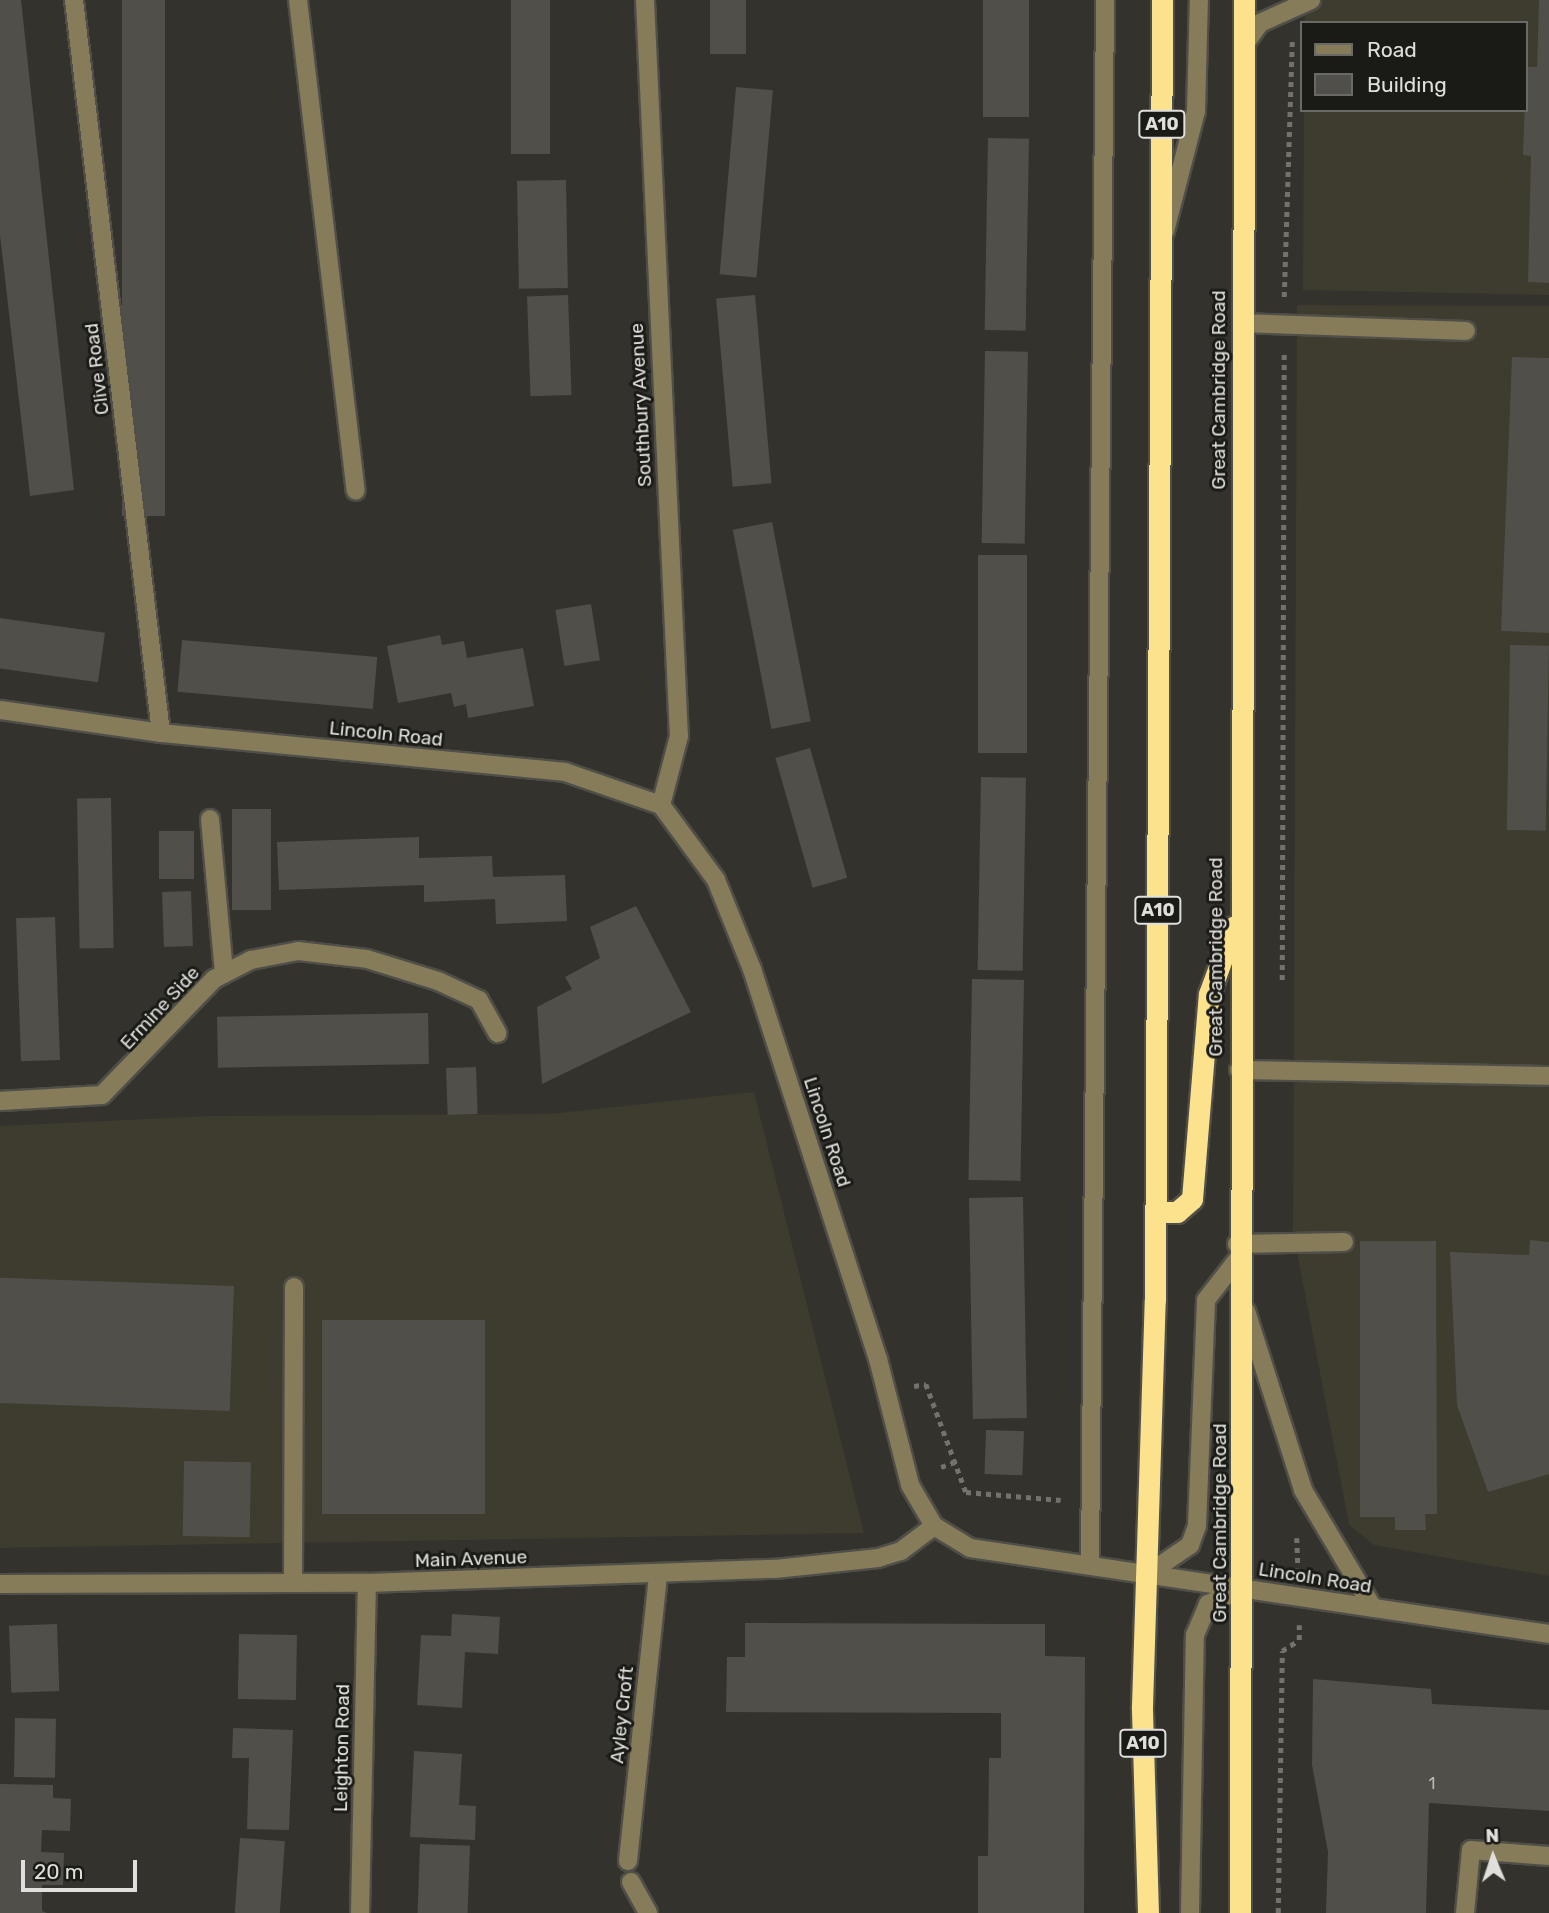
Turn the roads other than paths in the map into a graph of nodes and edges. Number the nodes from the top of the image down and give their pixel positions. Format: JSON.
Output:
{"nodes":[{"id":1,"x":74,"y":0,"type":"edge"},
{"id":2,"x":298,"y":0,"type":"edge"},
{"id":3,"x":645,"y":0,"type":"edge"},
{"id":4,"x":1105,"y":0,"type":"edge"},
{"id":5,"x":1162,"y":0,"type":"edge"},
{"id":6,"x":1199,"y":0,"type":"edge"},
{"id":7,"x":1244,"y":0,"type":"edge"},
{"id":8,"x":1311,"y":0,"type":"edge"},
{"id":9,"x":1244,"y":45,"type":"junction"},
{"id":10,"x":1161,"y":248,"type":"junction"},
{"id":11,"x":1242,"y":323,"type":"junction"},
{"id":12,"x":1466,"y":331,"type":"dead end"},
{"id":13,"x":356,"y":491,"type":"dead end"},
{"id":14,"x":0,"y":710,"type":"edge"},
{"id":15,"x":161,"y":733,"type":"junction"},
{"id":16,"x":661,"y":805,"type":"junction"},
{"id":17,"x":210,"y":818,"type":"dead end"},
{"id":18,"x":1239,"y":911,"type":"junction"},
{"id":19,"x":224,"y":972,"type":"junction"},
{"id":20,"x":497,"y":1033,"type":"dead end"},
{"id":21,"x":1239,"y":1070,"type":"junction"},
{"id":22,"x":1549,"y":1076,"type":"edge"},
{"id":23,"x":0,"y":1101,"type":"edge"},
{"id":24,"x":1156,"y":1212,"type":"junction"},
{"id":25,"x":1344,"y":1242,"type":"dead end"},
{"id":26,"x":1237,"y":1252,"type":"junction"},
{"id":27,"x":294,"y":1287,"type":"dead end"},
{"id":28,"x":1246,"y":1311,"type":"junction"},
{"id":29,"x":933,"y":1526,"type":"junction"},
{"id":30,"x":1090,"y":1564,"type":"junction"},
{"id":31,"x":1149,"y":1573,"type":"junction"},
{"id":32,"x":658,"y":1574,"type":"junction"},
{"id":33,"x":293,"y":1581,"type":"junction"},
{"id":34,"x":367,"y":1583,"type":"junction"},
{"id":35,"x":0,"y":1584,"type":"edge"},
{"id":36,"x":1243,"y":1589,"type":"junction"},
{"id":37,"x":1373,"y":1608,"type":"junction"},
{"id":38,"x":1549,"y":1634,"type":"edge"},
{"id":39,"x":1549,"y":1856,"type":"edge"},
{"id":40,"x":628,"y":1861,"type":"dead end"},
{"id":41,"x":631,"y":1882,"type":"dead end"},
{"id":42,"x":360,"y":1913,"type":"edge"},
{"id":43,"x":648,"y":1913,"type":"edge"},
{"id":44,"x":1148,"y":1913,"type":"edge"},
{"id":45,"x":1190,"y":1913,"type":"edge"},
{"id":46,"x":1240,"y":1913,"type":"edge"},
{"id":47,"x":1465,"y":1913,"type":"edge"}],
"edges":[{"from":1,"to":15,"type":"street","name":"Clive Road"},
{"from":2,"to":13,"type":"street"},
{"from":3,"to":16,"type":"street","name":"Southbury Avenue"},
{"from":4,"to":30,"type":"street"},
{"from":5,"to":10,"type":"highway","number":"A10"},
{"from":6,"to":10,"type":"street"},
{"from":7,"to":9,"type":"highway","name":"Great Cambridge Road"},
{"from":8,"to":9,"type":"street"},
{"from":9,"to":11,"type":"highway","name":"Great Cambridge Road"},
{"from":10,"to":24,"type":"highway","number":"A10"},
{"from":11,"to":12,"type":"street"},
{"from":11,"to":18,"type":"highway","name":"Great Cambridge Road"},
{"from":14,"to":15,"type":"street","name":"Lincoln Road"},
{"from":15,"to":16,"type":"street","name":"Lincoln Road"},
{"from":16,"to":29,"type":"street","name":"Lincoln Road"},
{"from":17,"to":19,"type":"street"},
{"from":18,"to":21,"type":"highway","name":"Great Cambridge Road"},
{"from":18,"to":24,"type":"highway"},
{"from":19,"to":20,"type":"street","name":"Ermine Side"},
{"from":19,"to":23,"type":"street","name":"Ermine Side"},
{"from":21,"to":22,"type":"street"},
{"from":21,"to":26,"type":"highway","name":"Great Cambridge Road"},
{"from":24,"to":31,"type":"highway","number":"A10"},
{"from":25,"to":26,"type":"street"},
{"from":26,"to":28,"type":"highway","name":"Great Cambridge Road"},
{"from":26,"to":31,"type":"street"},
{"from":27,"to":33,"type":"street"},
{"from":28,"to":36,"type":"highway","name":"Great Cambridge Road"},
{"from":28,"to":37,"type":"street"},
{"from":29,"to":30,"type":"street","name":"Lincoln Road"},
{"from":29,"to":32,"type":"street","name":"Main Avenue"},
{"from":30,"to":31,"type":"street","name":"Lincoln Road"},
{"from":31,"to":36,"type":"street","name":"Lincoln Road"},
{"from":31,"to":44,"type":"highway","number":"A10"},
{"from":32,"to":34,"type":"street","name":"Main Avenue"},
{"from":32,"to":40,"type":"street","name":"Ayley Croft"},
{"from":33,"to":34,"type":"street","name":"Main Avenue"},
{"from":33,"to":35,"type":"street","name":"Main Avenue"},
{"from":34,"to":42,"type":"street","name":"Leighton Road"},
{"from":36,"to":37,"type":"street","name":"Lincoln Road"},
{"from":36,"to":45,"type":"street","number":"A10"},
{"from":36,"to":46,"type":"highway","name":"Great Cambridge Road"},
{"from":37,"to":38,"type":"street","name":"Lincoln Road"},
{"from":39,"to":47,"type":"street"},
{"from":41,"to":43,"type":"street"}]}
